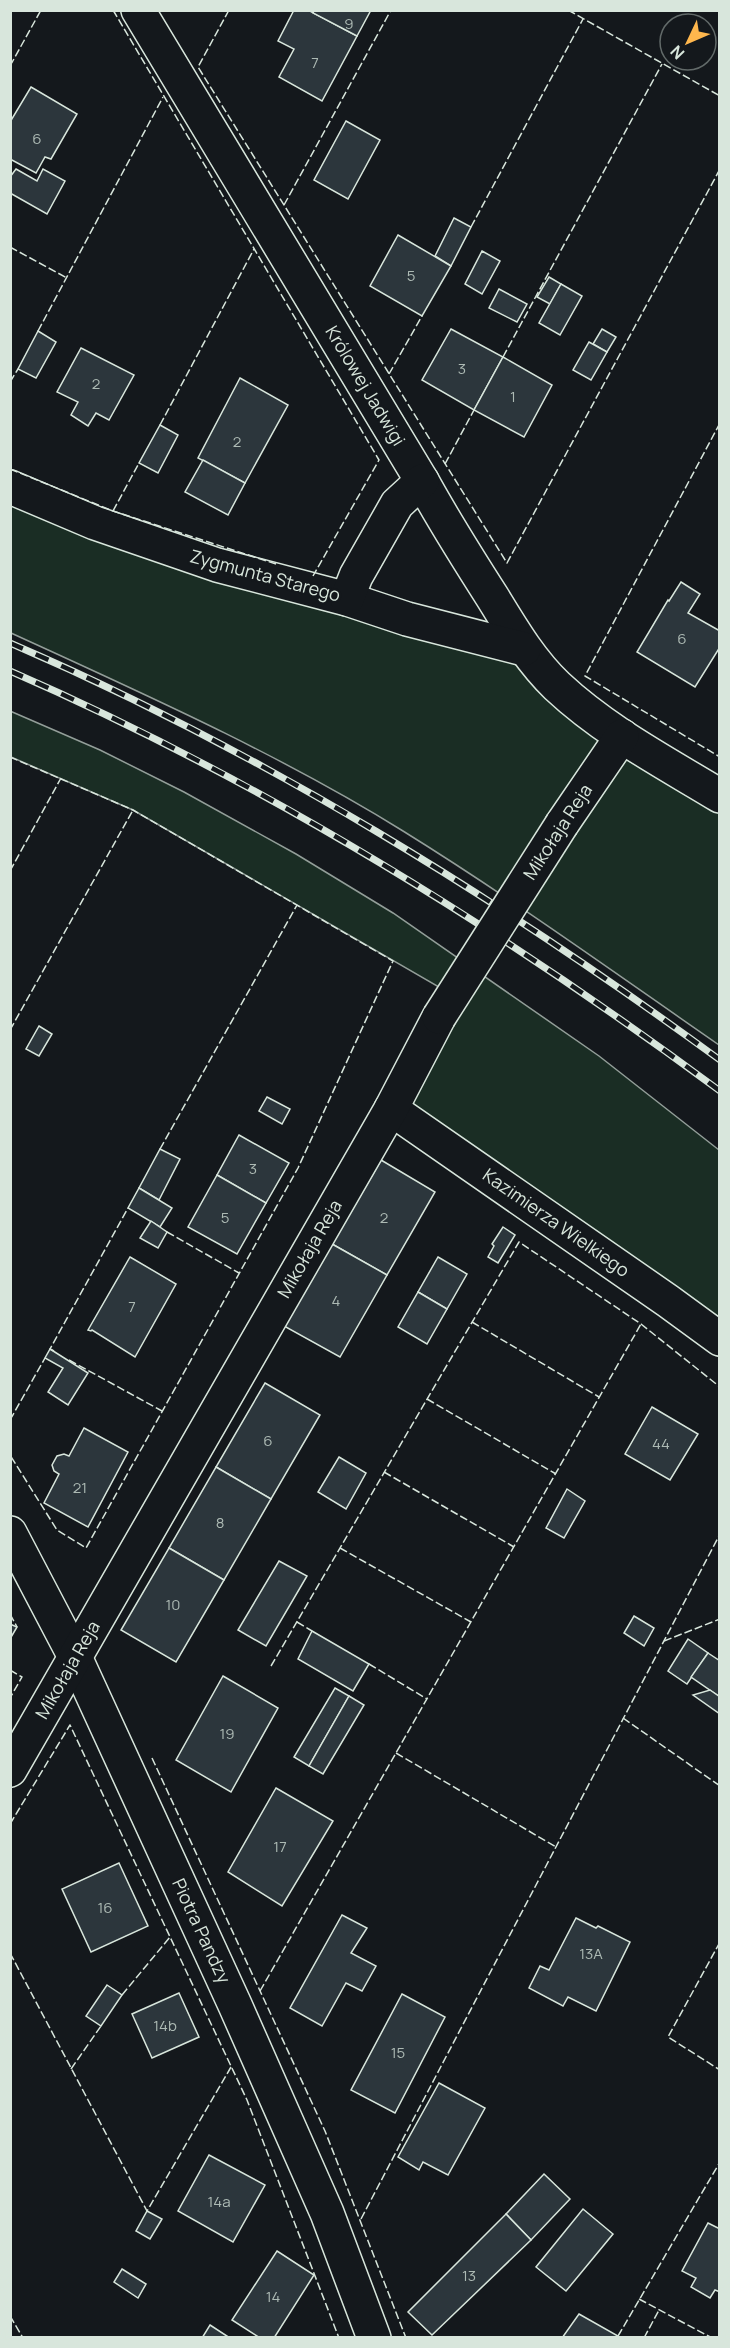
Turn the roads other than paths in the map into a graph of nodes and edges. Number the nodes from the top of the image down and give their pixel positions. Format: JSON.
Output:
{"nodes":[{"id":1,"x":138,"y":10,"type":"edge"},
{"id":2,"x":422,"y":481,"type":"junction"},
{"id":3,"x":10,"y":487,"type":"edge"},
{"id":4,"x":348,"y":598,"type":"junction"},
{"id":5,"x":524,"y":649,"type":"junction"},
{"id":6,"x":622,"y":736,"type":"junction"},
{"id":7,"x":720,"y":796,"type":"edge"},
{"id":8,"x":391,"y":1109,"type":"junction"},
{"id":9,"x":720,"y":1340,"type":"edge"},
{"id":10,"x":10,"y":1533,"type":"edge"},
{"id":11,"x":75,"y":1657,"type":"junction"},
{"id":12,"x":10,"y":1770,"type":"edge"},
{"id":13,"x":374,"y":2337,"type":"edge"}],
"edges":[{"from":1,"to":2,"type":"street","name":"Królowej Jadwigi"},
{"from":2,"to":4,"type":"street"},
{"from":2,"to":5,"type":"street","name":"Królowej Jadwigi"},
{"from":3,"to":4,"type":"street","name":"Zygmunta Starego"},
{"from":4,"to":5,"type":"street","name":"Zygmunta Starego"},
{"from":5,"to":6,"type":"street","name":"Królowej Jadwigi"},
{"from":6,"to":7,"type":"street","name":"Królowej Jadwigi"},
{"from":6,"to":8,"type":"street","name":"Mikołaja Reja","bridge":true},
{"from":8,"to":9,"type":"street","name":"Kazimierza Wielkiego"},
{"from":8,"to":11,"type":"street","name":"Mikołaja Reja"},
{"from":10,"to":11,"type":"street","name":"Piotra Pandzy"},
{"from":11,"to":12,"type":"street","name":"Mikołaja Reja"},
{"from":11,"to":13,"type":"street","name":"Piotra Pandzy"}]}
